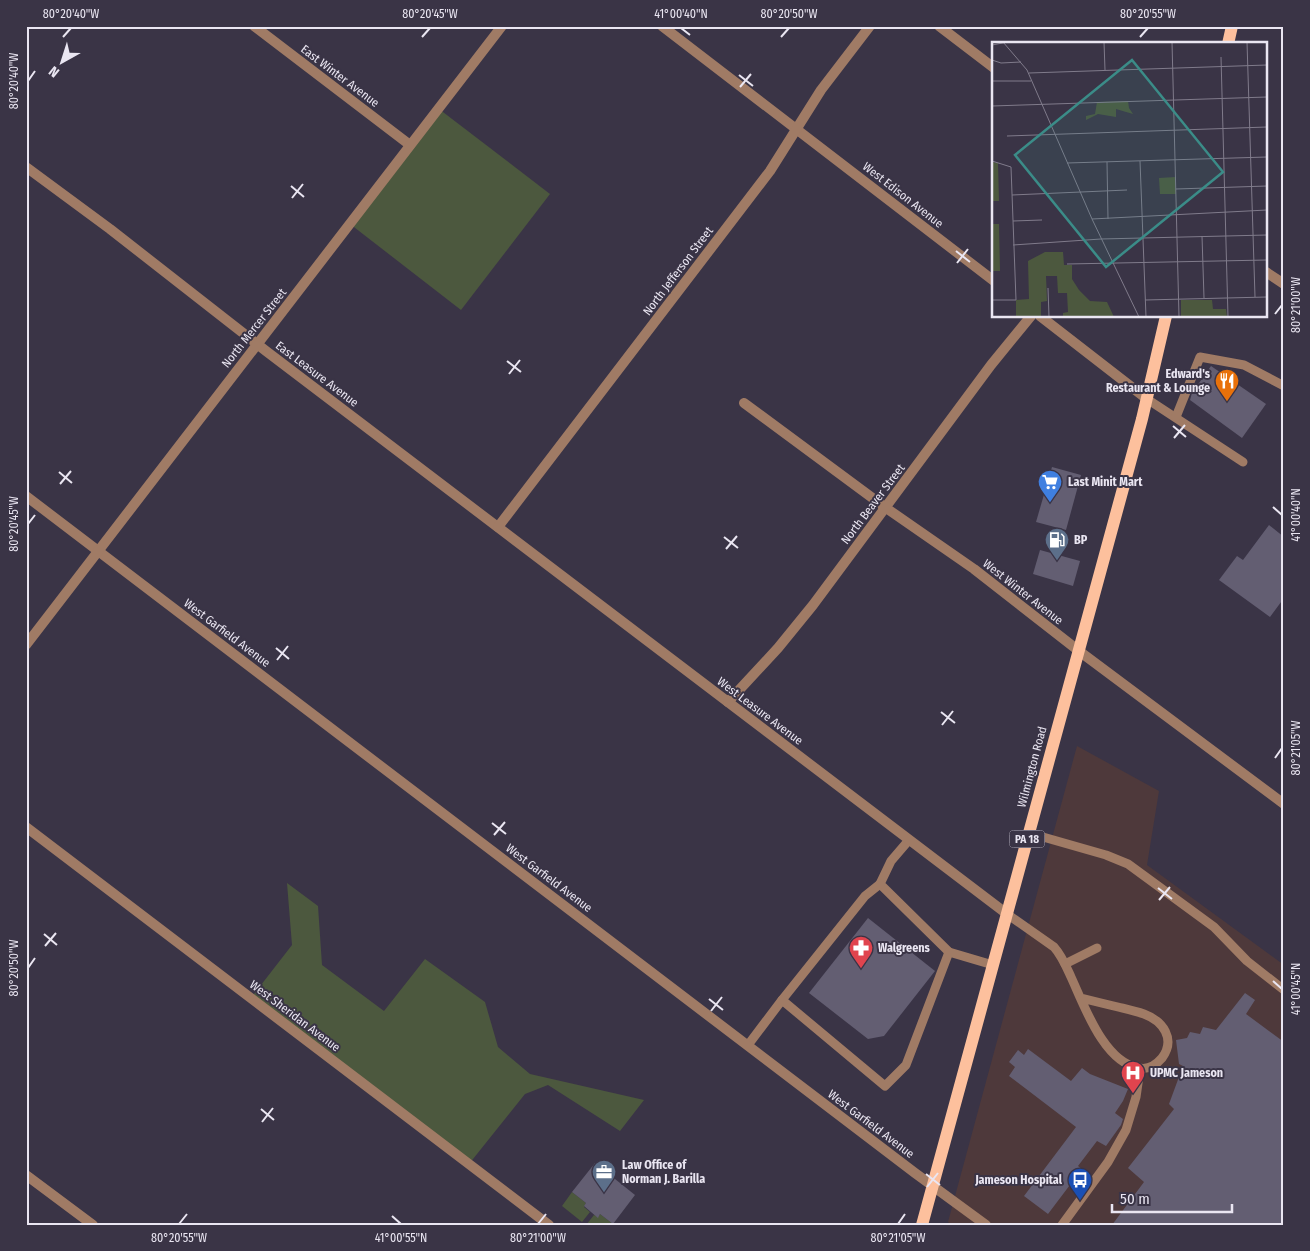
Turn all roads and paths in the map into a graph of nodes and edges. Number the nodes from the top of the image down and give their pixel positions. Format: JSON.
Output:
{"nodes":[{"id":1,"x":254,"y":26,"type":"edge"},
{"id":2,"x":502,"y":26,"type":"edge"},
{"id":3,"x":662,"y":26,"type":"edge"},
{"id":4,"x":870,"y":26,"type":"edge"},
{"id":5,"x":939,"y":26,"type":"edge"},
{"id":6,"x":1232,"y":26,"type":"edge"},
{"id":7,"x":1228,"y":42,"type":"edge"},
{"id":8,"x":992,"y":66,"type":"edge"},
{"id":9,"x":796,"y":129,"type":"junction"},
{"id":10,"x":410,"y":145,"type":"junction"},
{"id":11,"x":26,"y":167,"type":"edge"},
{"id":12,"x":1268,"y":273,"type":"edge"},
{"id":13,"x":992,"y":279,"type":"edge"},
{"id":14,"x":1284,"y":284,"type":"edge"},
{"id":15,"x":1029,"y":318,"type":"edge"},
{"id":16,"x":1043,"y":318,"type":"edge"},
{"id":17,"x":1166,"y":318,"type":"edge"},
{"id":18,"x":257,"y":344,"type":"junction"},
{"id":19,"x":1284,"y":386,"type":"edge"},
{"id":20,"x":1148,"y":399,"type":"junction"},
{"id":21,"x":744,"y":403,"type":"dead end"},
{"id":22,"x":1176,"y":417,"type":"junction"},
{"id":23,"x":1244,"y":462,"type":"dead end"},
{"id":24,"x":26,"y":496,"type":"edge"},
{"id":25,"x":886,"y":508,"type":"junction"},
{"id":26,"x":498,"y":527,"type":"junction"},
{"id":27,"x":98,"y":551,"type":"junction"},
{"id":28,"x":26,"y":645,"type":"edge"},
{"id":29,"x":1078,"y":651,"type":"junction"},
{"id":30,"x":728,"y":702,"type":"junction"},
{"id":31,"x":1284,"y":804,"type":"edge"},
{"id":32,"x":26,"y":827,"type":"edge"},
{"id":33,"x":1029,"y":833,"type":"junction"},
{"id":34,"x":909,"y":840,"type":"junction"},
{"id":35,"x":880,"y":884,"type":"junction"},
{"id":36,"x":1006,"y":914,"type":"junction"},
{"id":37,"x":1097,"y":948,"type":"dead end"},
{"id":38,"x":949,"y":952,"type":"junction"},
{"id":39,"x":1065,"y":964,"type":"junction"},
{"id":40,"x":993,"y":965,"type":"junction"},
{"id":41,"x":1284,"y":990,"type":"edge"},
{"id":42,"x":1081,"y":998,"type":"junction"},
{"id":43,"x":782,"y":1000,"type":"junction"},
{"id":44,"x":748,"y":1045,"type":"junction"},
{"id":45,"x":1140,"y":1068,"type":"junction"},
{"id":46,"x":26,"y":1175,"type":"edge"},
{"id":47,"x":932,"y":1186,"type":"junction"},
{"id":48,"x":93,"y":1225,"type":"edge"},
{"id":49,"x":549,"y":1225,"type":"edge"},
{"id":50,"x":922,"y":1225,"type":"edge"},
{"id":51,"x":986,"y":1225,"type":"edge"},
{"id":52,"x":1062,"y":1225,"type":"edge"}],
"edges":[{"from":1,"to":10,"type":"street","name":"East Winter Avenue"},
{"from":2,"to":10,"type":"street","name":"North Mercer Street"},
{"from":3,"to":9,"type":"street","name":"West Edison Avenue"},
{"from":4,"to":9,"type":"street","name":"North Jefferson Street"},
{"from":5,"to":8,"type":"street"},
{"from":6,"to":7,"type":"main road"},
{"from":9,"to":13,"type":"street","name":"West Edison Avenue"},
{"from":9,"to":26,"type":"street","name":"North Jefferson Street"},
{"from":10,"to":18,"type":"street","name":"North Mercer Street"},
{"from":11,"to":18,"type":"street","name":"East Leasure Avenue"},
{"from":12,"to":14,"type":"street"},
{"from":15,"to":25,"type":"street","name":"North Beaver Street"},
{"from":16,"to":20,"type":"street"},
{"from":17,"to":20,"type":"main road","name":"Wilmington Road","number":"PA 18"},
{"from":18,"to":26,"type":"street","name":"East Leasure Avenue"},
{"from":18,"to":27,"type":"street","name":"North Mercer Street"},
{"from":19,"to":22,"type":"lane"},
{"from":20,"to":22,"type":"lane"},
{"from":20,"to":29,"type":"main road","name":"Wilmington Road","number":"PA 18"},
{"from":21,"to":25,"type":"street","name":"West Winter Avenue"},
{"from":22,"to":23,"type":"lane"},
{"from":24,"to":27,"type":"street","name":"West Garfield Avenue"},
{"from":25,"to":29,"type":"street","name":"West Winter Avenue"},
{"from":25,"to":30,"type":"street","name":"North Beaver Street"},
{"from":26,"to":30,"type":"street","name":"West Leasure Avenue"},
{"from":27,"to":28,"type":"street","name":"North Mercer Street"},
{"from":27,"to":44,"type":"street","name":"West Garfield Avenue"},
{"from":29,"to":31,"type":"street","name":"West Winter Avenue"},
{"from":29,"to":33,"type":"main road","name":"Wilmington Road","number":"PA 18"},
{"from":30,"to":34,"type":"street","name":"West Leasure Avenue"},
{"from":32,"to":49,"type":"street","name":"West Sheridan Avenue"},
{"from":33,"to":36,"type":"main road","name":"Wilmington Road","number":"PA 18"},
{"from":33,"to":41,"type":"lane"},
{"from":34,"to":35,"type":"lane"},
{"from":34,"to":36,"type":"street","name":"West Leasure Avenue"},
{"from":35,"to":38,"type":"lane"},
{"from":35,"to":43,"type":"lane"},
{"from":36,"to":39,"type":"lane"},
{"from":36,"to":40,"type":"main road","name":"Wilmington Road","number":"PA 18"},
{"from":37,"to":39,"type":"lane"},
{"from":38,"to":40,"type":"lane"},
{"from":38,"to":43,"type":"lane"},
{"from":39,"to":42,"type":"lane"},
{"from":40,"to":47,"type":"main road","name":"Wilmington Road","number":"PA 18"},
{"from":42,"to":45,"type":"lane"},
{"from":42,"to":45,"type":"lane"},
{"from":43,"to":44,"type":"lane"},
{"from":44,"to":47,"type":"street","name":"West Garfield Avenue"},
{"from":45,"to":52,"type":"lane"},
{"from":46,"to":48,"type":"street"},
{"from":47,"to":50,"type":"main road","name":"Wilmington Road","number":"PA 18"},
{"from":47,"to":51,"type":"street","name":"West Garfield Avenue"}]}
